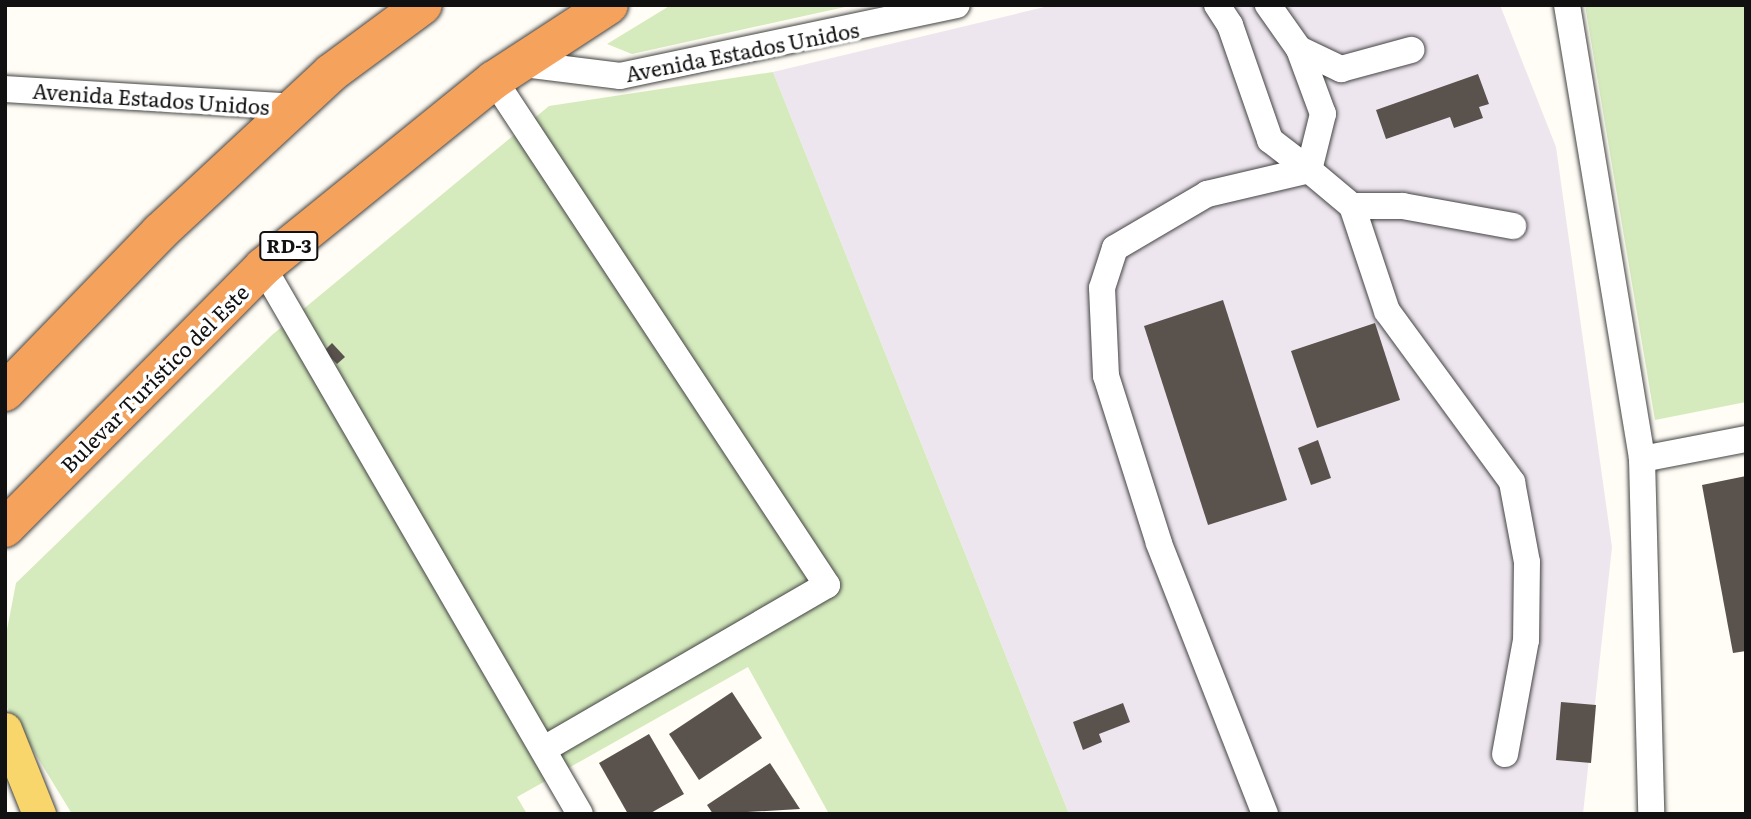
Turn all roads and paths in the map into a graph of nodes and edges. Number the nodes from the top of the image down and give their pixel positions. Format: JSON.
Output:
{"nodes":[{"id":1,"x":423,"y":5,"type":"edge"},
{"id":2,"x":609,"y":5,"type":"edge"},
{"id":3,"x":957,"y":5,"type":"edge"},
{"id":4,"x":1217,"y":5,"type":"edge"},
{"id":5,"x":1268,"y":5,"type":"edge"},
{"id":6,"x":1567,"y":5,"type":"edge"},
{"id":7,"x":1299,"y":49,"type":"junction"},
{"id":8,"x":1411,"y":50,"type":"dead end"},
{"id":9,"x":509,"y":72,"type":"junction"},
{"id":10,"x":5,"y":89,"type":"edge"},
{"id":11,"x":296,"y":107,"type":"junction"},
{"id":12,"x":1309,"y":170,"type":"junction"},
{"id":13,"x":1352,"y":206,"type":"junction"},
{"id":14,"x":1513,"y":226,"type":"dead end"},
{"id":15,"x":263,"y":267,"type":"junction"},
{"id":16,"x":5,"y":392,"type":"edge"},
{"id":17,"x":1746,"y":439,"type":"edge"},
{"id":18,"x":1642,"y":459,"type":"junction"},
{"id":19,"x":5,"y":528,"type":"edge"},
{"id":20,"x":5,"y":729,"type":"edge"},
{"id":21,"x":544,"y":749,"type":"junction"},
{"id":22,"x":1504,"y":754,"type":"dead end"},
{"id":23,"x":24,"y":789,"type":"edge"},
{"id":24,"x":580,"y":814,"type":"edge"},
{"id":25,"x":1265,"y":814,"type":"edge"},
{"id":26,"x":1651,"y":814,"type":"edge"}],
"edges":[{"from":1,"to":11,"type":"highway"},
{"from":2,"to":9,"type":"highway","name":"Bulevar Turístico del Este","number":"RD-3"},
{"from":3,"to":9,"type":"street","name":"Avenida Estados Unidos"},
{"from":4,"to":12,"type":"street"},
{"from":5,"to":7,"type":"street"},
{"from":6,"to":18,"type":"street"},
{"from":7,"to":8,"type":"street"},
{"from":7,"to":12,"type":"street"},
{"from":9,"to":15,"type":"highway","name":"Bulevar Turístico del Este","number":"RD-3"},
{"from":9,"to":21,"type":"street"},
{"from":10,"to":11,"type":"street","name":"Avenida Estados Unidos"},
{"from":11,"to":16,"type":"highway"},
{"from":12,"to":13,"type":"street"},
{"from":12,"to":25,"type":"street"},
{"from":13,"to":14,"type":"street"},
{"from":13,"to":22,"type":"street"},
{"from":15,"to":19,"type":"highway","name":"Bulevar Turístico del Este","number":"RD-3"},
{"from":15,"to":21,"type":"street"},
{"from":17,"to":18,"type":"street"},
{"from":18,"to":26,"type":"street"},
{"from":20,"to":23,"type":"main road"},
{"from":21,"to":24,"type":"street"}]}
